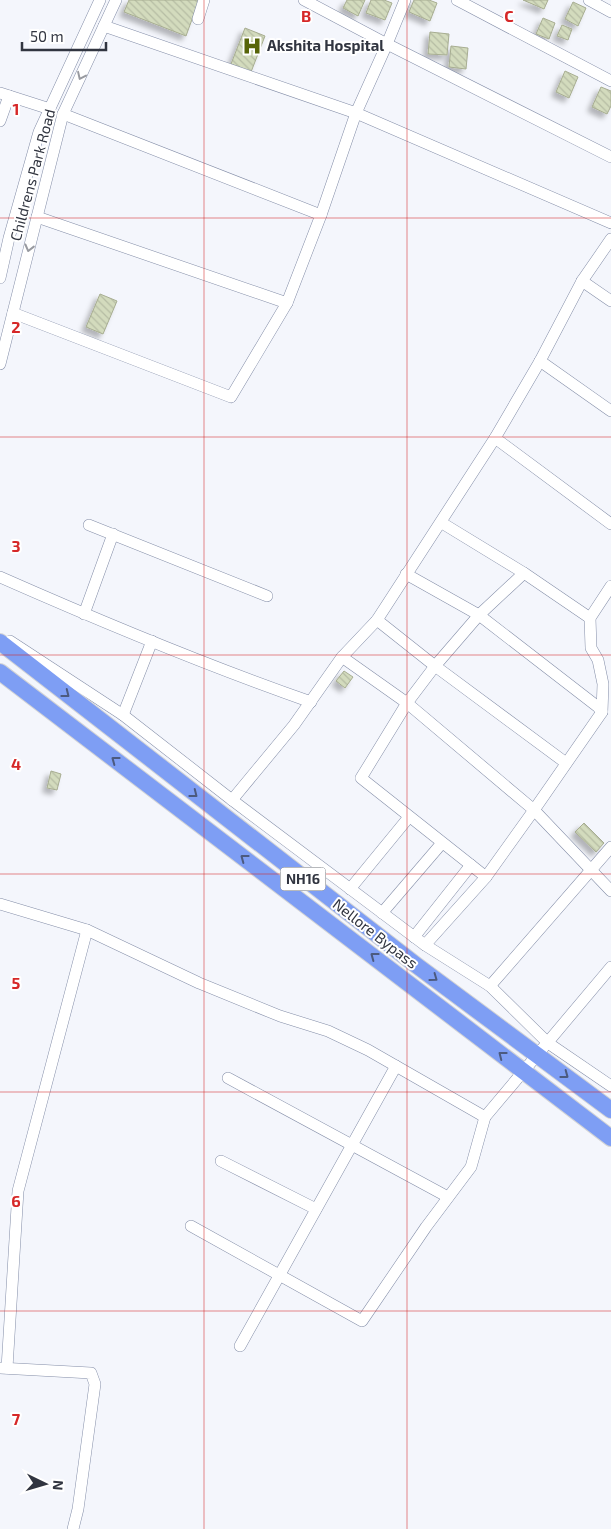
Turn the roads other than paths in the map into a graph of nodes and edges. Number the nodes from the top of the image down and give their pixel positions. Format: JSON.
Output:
{"nodes":[{"id":1,"x":100,"y":0,"type":"edge"},
{"id":2,"x":116,"y":0,"type":"edge"},
{"id":3,"x":204,"y":0,"type":"edge"},
{"id":4,"x":304,"y":0,"type":"edge"},
{"id":5,"x":405,"y":0,"type":"edge"},
{"id":6,"x":457,"y":0,"type":"edge"},
{"id":7,"x":589,"y":0,"type":"edge"},
{"id":8,"x":611,"y":12,"type":"edge"},
{"id":9,"x":198,"y":19,"type":"dead end"},
{"id":10,"x":104,"y":26,"type":"junction"},
{"id":11,"x":387,"y":44,"type":"junction"},
{"id":12,"x":611,"y":81,"type":"edge"},
{"id":13,"x":5,"y":95,"type":"edge"},
{"id":14,"x":50,"y":109,"type":"junction"},
{"id":15,"x":356,"y":113,"type":"junction"},
{"id":16,"x":63,"y":114,"type":"junction"},
{"id":17,"x":0,"y":122,"type":"edge"},
{"id":18,"x":611,"y":157,"type":"edge"},
{"id":19,"x":321,"y":215,"type":"junction"},
{"id":20,"x":37,"y":217,"type":"junction"},
{"id":21,"x":611,"y":223,"type":"edge"},
{"id":22,"x":611,"y":239,"type":"edge"},
{"id":23,"x":0,"y":278,"type":"edge"},
{"id":24,"x":582,"y":281,"type":"junction"},
{"id":25,"x":611,"y":301,"type":"edge"},
{"id":26,"x":287,"y":303,"type":"junction"},
{"id":27,"x":13,"y":313,"type":"junction"},
{"id":28,"x":540,"y":361,"type":"junction"},
{"id":29,"x":0,"y":364,"type":"edge"},
{"id":30,"x":611,"y":411,"type":"edge"},
{"id":31,"x":495,"y":438,"type":"junction"},
{"id":32,"x":442,"y":523,"type":"junction"},
{"id":33,"x":89,"y":524,"type":"dead end"},
{"id":34,"x":611,"y":524,"type":"edge"},
{"id":35,"x":113,"y":534,"type":"junction"},
{"id":36,"x":406,"y":574,"type":"junction"},
{"id":37,"x":524,"y":574,"type":"junction"},
{"id":38,"x":0,"y":577,"type":"edge"},
{"id":39,"x":611,"y":586,"type":"edge"},
{"id":40,"x":267,"y":596,"type":"dead end"},
{"id":41,"x":84,"y":614,"type":"junction"},
{"id":42,"x":479,"y":615,"type":"junction"},
{"id":43,"x":590,"y":618,"type":"junction"},
{"id":44,"x":378,"y":620,"type":"junction"},
{"id":45,"x":0,"y":634,"type":"edge"},
{"id":46,"x":152,"y":641,"type":"junction"},
{"id":47,"x":0,"y":642,"type":"edge"},
{"id":48,"x":342,"y":657,"type":"junction"},
{"id":49,"x":435,"y":666,"type":"junction"},
{"id":50,"x":0,"y":672,"type":"edge"},
{"id":51,"x":311,"y":702,"type":"junction"},
{"id":52,"x":407,"y":703,"type":"junction"},
{"id":53,"x":602,"y":712,"type":"junction"},
{"id":54,"x":123,"y":715,"type":"junction"},
{"id":55,"x":566,"y":763,"type":"junction"},
{"id":56,"x":232,"y":800,"type":"junction"},
{"id":57,"x":534,"y":810,"type":"junction"},
{"id":58,"x":409,"y":816,"type":"junction"},
{"id":59,"x":442,"y":842,"type":"junction"},
{"id":60,"x":611,"y":847,"type":"edge"},
{"id":61,"x":471,"y":865,"type":"junction"},
{"id":62,"x":590,"y":871,"type":"junction"},
{"id":63,"x":486,"y":877,"type":"junction"},
{"id":64,"x":350,"y":889,"type":"junction"},
{"id":65,"x":611,"y":891,"type":"edge"},
{"id":66,"x":0,"y":904,"type":"edge"},
{"id":67,"x":382,"y":913,"type":"junction"},
{"id":68,"x":88,"y":930,"type":"junction"},
{"id":69,"x":414,"y":937,"type":"junction"},
{"id":70,"x":425,"y":945,"type":"junction"},
{"id":71,"x":610,"y":970,"type":"edge"},
{"id":72,"x":490,"y":986,"type":"junction"},
{"id":73,"x":543,"y":1049,"type":"junction"},
{"id":74,"x":396,"y":1066,"type":"junction"},
{"id":75,"x":523,"y":1072,"type":"junction"},
{"id":76,"x":228,"y":1078,"type":"dead end"},
{"id":77,"x":611,"y":1086,"type":"edge"},
{"id":78,"x":611,"y":1110,"type":"edge"},
{"id":79,"x":485,"y":1117,"type":"junction"},
{"id":80,"x":611,"y":1138,"type":"edge"},
{"id":81,"x":352,"y":1144,"type":"junction"},
{"id":82,"x":221,"y":1161,"type":"dead end"},
{"id":83,"x":448,"y":1197,"type":"junction"},
{"id":84,"x":316,"y":1209,"type":"junction"},
{"id":85,"x":191,"y":1226,"type":"dead end"},
{"id":86,"x":280,"y":1275,"type":"junction"},
{"id":87,"x":240,"y":1346,"type":"dead end"},
{"id":88,"x":3,"y":1368,"type":"edge"},
{"id":89,"x":73,"y":1529,"type":"edge"}],
"edges":[{"from":1,"to":14,"type":"street","name":"Childrens Park Road"},
{"from":2,"to":10,"type":"street","name":"Childrens Park Road"},
{"from":3,"to":9,"type":"street"},
{"from":4,"to":11,"type":"street"},
{"from":5,"to":11,"type":"street"},
{"from":6,"to":12,"type":"street"},
{"from":7,"to":8,"type":"street"},
{"from":10,"to":15,"type":"street"},
{"from":10,"to":16,"type":"street","name":"Childrens Park Road","one_way":true},
{"from":11,"to":15,"type":"street"},
{"from":11,"to":18,"type":"street"},
{"from":13,"to":14,"type":"street"},
{"from":13,"to":17,"type":"street"},
{"from":14,"to":23,"type":"street","name":"Childrens Park Road"},
{"from":15,"to":19,"type":"street"},
{"from":15,"to":21,"type":"street"},
{"from":16,"to":19,"type":"street"},
{"from":16,"to":20,"type":"street","name":"Childrens Park Road"},
{"from":19,"to":26,"type":"street"},
{"from":20,"to":26,"type":"street"},
{"from":20,"to":27,"type":"street","name":"Childrens Park Road","one_way":true},
{"from":22,"to":24,"type":"street"},
{"from":24,"to":25,"type":"street"},
{"from":24,"to":28,"type":"street"},
{"from":26,"to":27,"type":"street"},
{"from":27,"to":29,"type":"street","name":"Childrens Park Road"},
{"from":28,"to":30,"type":"street"},
{"from":28,"to":31,"type":"street"},
{"from":31,"to":32,"type":"street"},
{"from":31,"to":34,"type":"street"},
{"from":32,"to":36,"type":"street"},
{"from":32,"to":37,"type":"street"},
{"from":33,"to":35,"type":"street"},
{"from":35,"to":40,"type":"street"},
{"from":35,"to":41,"type":"street"},
{"from":36,"to":42,"type":"street"},
{"from":36,"to":44,"type":"street"},
{"from":37,"to":42,"type":"street"},
{"from":37,"to":43,"type":"street"},
{"from":38,"to":41,"type":"street"},
{"from":39,"to":43,"type":"street"},
{"from":41,"to":46,"type":"street"},
{"from":42,"to":49,"type":"street"},
{"from":42,"to":53,"type":"street"},
{"from":43,"to":53,"type":"street"},
{"from":44,"to":48,"type":"street"},
{"from":44,"to":49,"type":"street"},
{"from":45,"to":54,"type":"street"},
{"from":46,"to":51,"type":"street"},
{"from":46,"to":54,"type":"street"},
{"from":47,"to":73,"type":"highway","name":"Nellore Bypass","number":"NH16","one_way":true},
{"from":48,"to":51,"type":"street"},
{"from":48,"to":52,"type":"street"},
{"from":49,"to":52,"type":"street"},
{"from":49,"to":55,"type":"street"},
{"from":75,"to":50,"type":"highway","name":"Nellore Bypass","number":"NH16","one_way":true},
{"from":51,"to":56,"type":"street"},
{"from":52,"to":57,"type":"street"},
{"from":52,"to":58,"type":"street"},
{"from":53,"to":55,"type":"street"},
{"from":54,"to":56,"type":"street"},
{"from":55,"to":57,"type":"street"},
{"from":56,"to":64,"type":"street"},
{"from":57,"to":62,"type":"street"},
{"from":57,"to":63,"type":"street"},
{"from":58,"to":59,"type":"street"},
{"from":58,"to":64,"type":"street"},
{"from":59,"to":61,"type":"street"},
{"from":59,"to":67,"type":"street"},
{"from":60,"to":62,"type":"street"},
{"from":61,"to":63,"type":"street"},
{"from":61,"to":69,"type":"street"},
{"from":62,"to":65,"type":"street"},
{"from":62,"to":72,"type":"street"},
{"from":63,"to":70,"type":"street"},
{"from":64,"to":67,"type":"street"},
{"from":66,"to":68,"type":"street"},
{"from":67,"to":69,"type":"street"},
{"from":68,"to":74,"type":"street"},
{"from":68,"to":88,"type":"street"},
{"from":69,"to":70,"type":"street"},
{"from":70,"to":72,"type":"street"},
{"from":71,"to":73,"type":"street"},
{"from":72,"to":73,"type":"street"},
{"from":73,"to":75,"type":"street"},
{"from":73,"to":77,"type":"street"},
{"from":73,"to":78,"type":"highway","name":"Nellore Bypass","number":"NH16","one_way":true},
{"from":74,"to":79,"type":"street"},
{"from":74,"to":81,"type":"street"},
{"from":75,"to":79,"type":"street"},
{"from":75,"to":80,"type":"highway","name":"Nellore Bypass","number":"NH16"},
{"from":76,"to":81,"type":"street"},
{"from":79,"to":83,"type":"street"},
{"from":81,"to":83,"type":"street"},
{"from":81,"to":84,"type":"street"},
{"from":82,"to":84,"type":"street"},
{"from":83,"to":86,"type":"street"},
{"from":84,"to":86,"type":"street"},
{"from":85,"to":86,"type":"street"},
{"from":86,"to":87,"type":"street"},
{"from":88,"to":89,"type":"street"}]}
